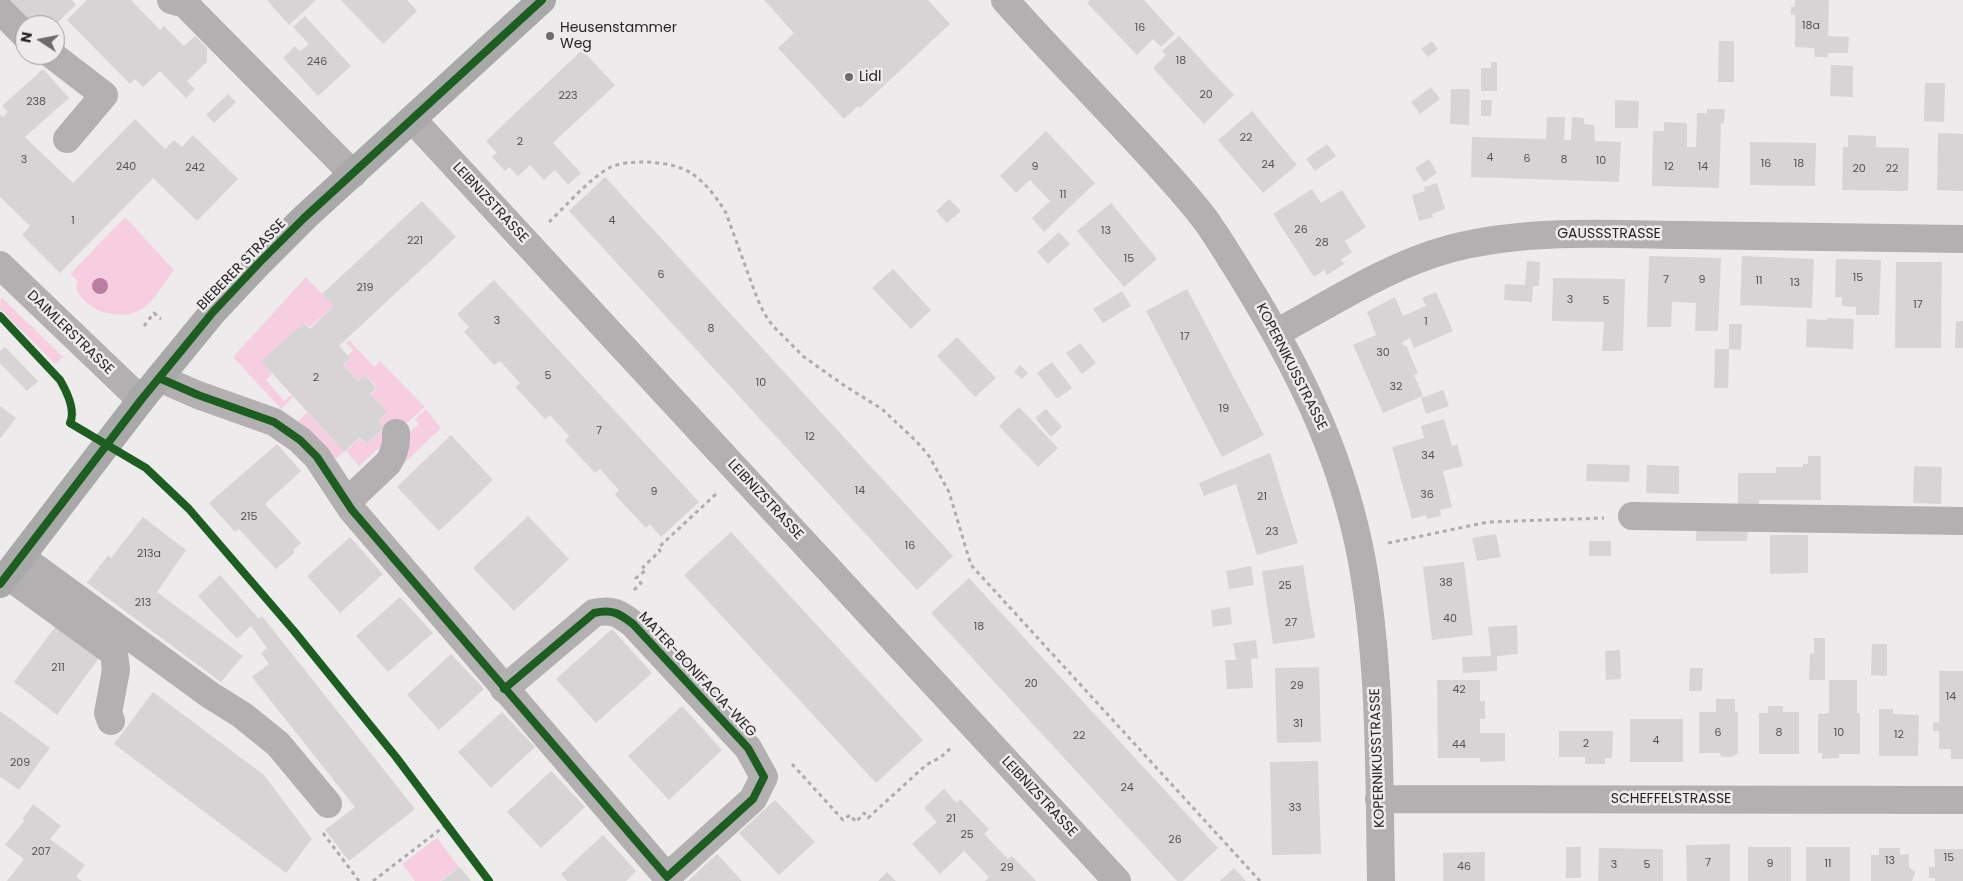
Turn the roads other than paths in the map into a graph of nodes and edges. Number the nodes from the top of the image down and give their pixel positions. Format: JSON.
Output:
{"nodes":[{"id":1,"x":171,"y":0,"type":"edge"},
{"id":2,"x":533,"y":3,"type":"edge"},
{"id":3,"x":1008,"y":4,"type":"edge"},
{"id":4,"x":0,"y":10,"type":"edge"},
{"id":5,"x":15,"y":24,"type":"edge"},
{"id":6,"x":65,"y":65,"type":"edge"},
{"id":7,"x":412,"y":119,"type":"junction"},
{"id":8,"x":67,"y":139,"type":"dead end"},
{"id":9,"x":354,"y":174,"type":"junction"},
{"id":10,"x":1963,"y":239,"type":"edge"},
{"id":11,"x":0,"y":265,"type":"edge"},
{"id":12,"x":1276,"y":333,"type":"junction"},
{"id":13,"x":159,"y":378,"type":"junction"},
{"id":14,"x":141,"y":400,"type":"junction"},
{"id":15,"x":396,"y":433,"type":"dead end"},
{"id":16,"x":347,"y":502,"type":"junction"},
{"id":17,"x":1632,"y":516,"type":"road end"},
{"id":18,"x":1963,"y":521,"type":"edge"},
{"id":19,"x":9,"y":572,"type":"edge"},
{"id":20,"x":504,"y":688,"type":"junction"},
{"id":21,"x":111,"y":721,"type":"dead end"},
{"id":22,"x":1379,"y":799,"type":"junction"},
{"id":23,"x":1963,"y":800,"type":"edge"},
{"id":24,"x":328,"y":804,"type":"dead end"},
{"id":25,"x":1116,"y":881,"type":"edge"},
{"id":26,"x":1381,"y":881,"type":"edge"}],
"edges":[{"from":1,"to":9,"type":"street"},
{"from":2,"to":7,"type":"main road","name":"BIEBERER STRASSE"},
{"from":3,"to":12,"type":"street","name":"KOPERNIKUSSTRASSE"},
{"from":4,"to":5,"type":"street"},
{"from":6,"to":8,"type":"street"},
{"from":7,"to":9,"type":"main road","name":"BIEBERER STRASSE"},
{"from":7,"to":25,"type":"street","name":"LEIBNIZSTRASSE"},
{"from":9,"to":13,"type":"main road","name":"BIEBERER STRASSE"},
{"from":10,"to":12,"type":"street","name":"GAUSSSTRASSE"},
{"from":11,"to":14,"type":"street","name":"DAIMLERSTRASSE"},
{"from":12,"to":22,"type":"street","name":"KOPERNIKUSSTRASSE"},
{"from":13,"to":14,"type":"main road","name":"BIEBERER STRASSE"},
{"from":13,"to":16,"type":"street","name":"MATER-BONIFACIA-WEG"},
{"from":14,"to":19,"type":"main road","name":"BIEBERER STRASSE"},
{"from":15,"to":16,"type":"street"},
{"from":16,"to":20,"type":"street","name":"MATER-BONIFACIA-WEG"},
{"from":17,"to":18,"type":"street"},
{"from":19,"to":21,"type":"street"},
{"from":19,"to":24,"type":"street"},
{"from":20,"to":20,"type":"street","name":"MATER-BONIFACIA-WEG"},
{"from":22,"to":23,"type":"street","name":"SCHEFFELSTRASSE"},
{"from":22,"to":26,"type":"street","name":"KOPERNIKUSSTRASSE"}]}
